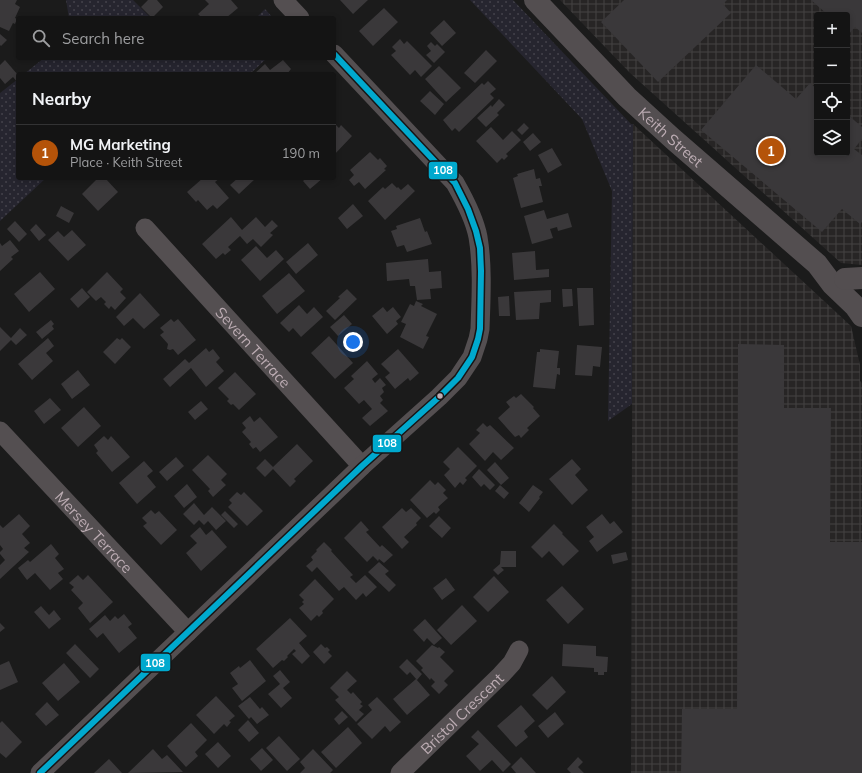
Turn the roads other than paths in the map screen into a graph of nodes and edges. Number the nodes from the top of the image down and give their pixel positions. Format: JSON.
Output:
{"nodes":[{"id":1,"x":283,"y":0,"type":"edge"},
{"id":2,"x":535,"y":0,"type":"edge"},
{"id":3,"x":298,"y":16,"type":"edge"},
{"id":4,"x":336,"y":56,"type":"edge"},
{"id":5,"x":145,"y":228,"type":"dead end"},
{"id":6,"x":817,"y":264,"type":"junction"},
{"id":7,"x":856,"y":283,"type":"edge"},
{"id":8,"x":862,"y":316,"type":"edge"},
{"id":9,"x":0,"y":431,"type":"edge"},
{"id":10,"x":362,"y":466,"type":"junction"},
{"id":11,"x":188,"y":632,"type":"junction"},
{"id":12,"x":519,"y":650,"type":"dead end"},
{"id":13,"x":40,"y":773,"type":"edge"},
{"id":14,"x":400,"y":773,"type":"edge"}],
"edges":[{"from":1,"to":3,"type":"street"},
{"from":2,"to":6,"type":"street","name":"Keith Street"},
{"from":4,"to":10,"type":"street"},
{"from":5,"to":10,"type":"street","name":"Severn Terrace"},
{"from":6,"to":7,"type":"street","name":"Keith Street"},
{"from":6,"to":8,"type":"street","name":"Keith Street"},
{"from":9,"to":11,"type":"street","name":"Mersey Terrace"},
{"from":10,"to":11,"type":"street"},
{"from":11,"to":13,"type":"street"},
{"from":12,"to":14,"type":"street","name":"Bristol Crescent"}]}
